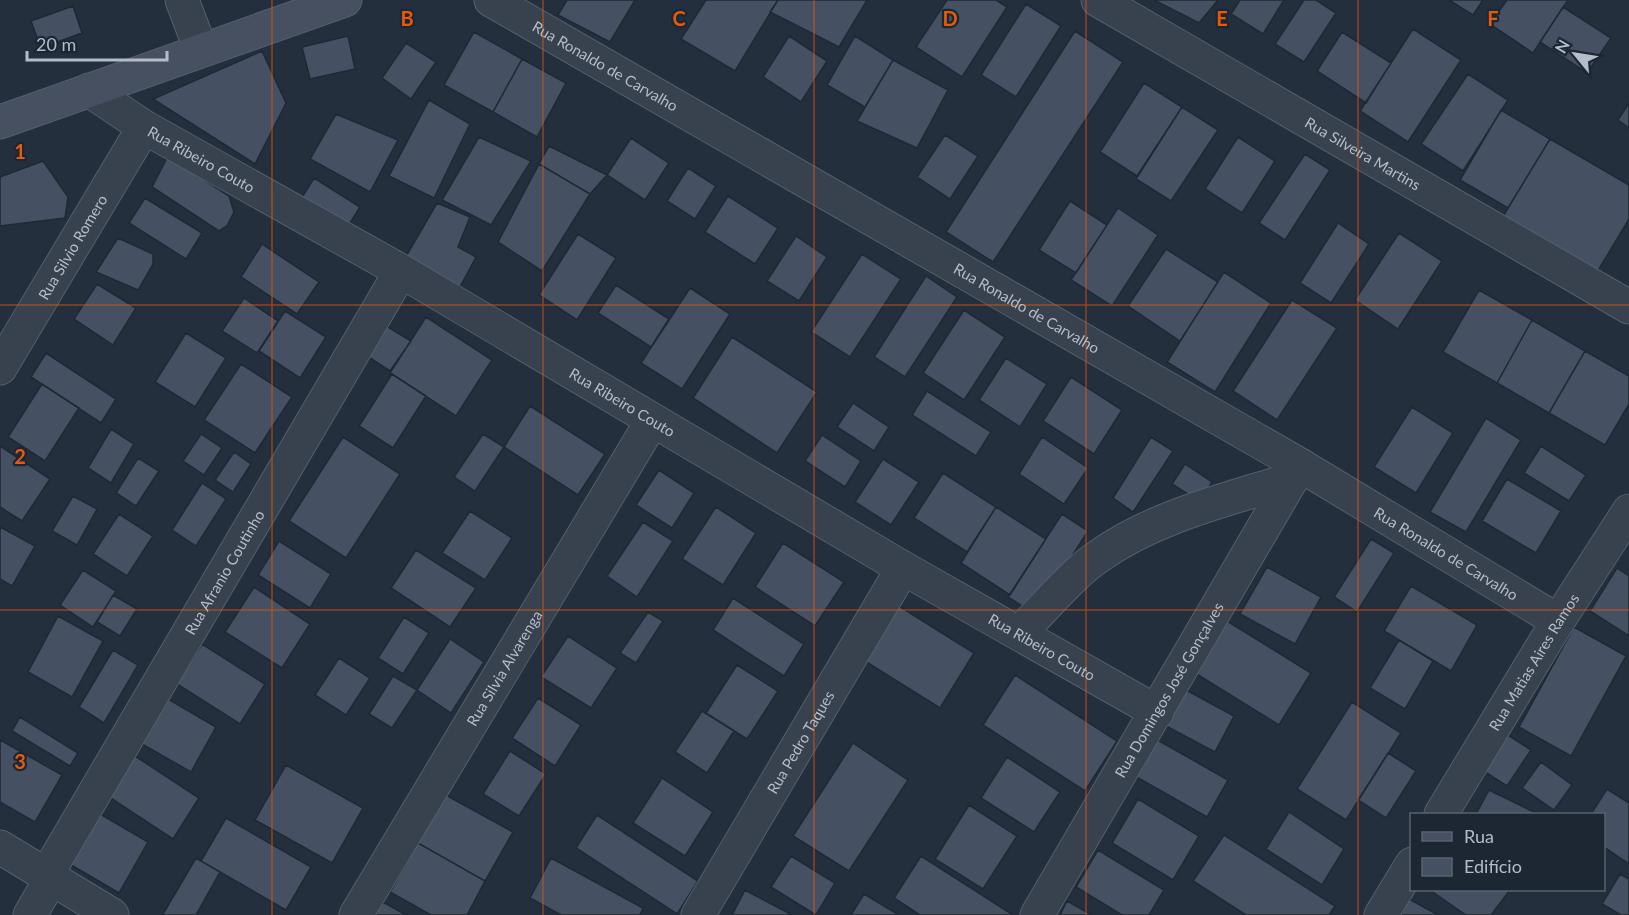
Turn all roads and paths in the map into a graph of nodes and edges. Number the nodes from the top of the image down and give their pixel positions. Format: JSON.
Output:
{"nodes":[{"id":1,"x":182,"y":0,"type":"edge"},
{"id":2,"x":345,"y":0,"type":"edge"},
{"id":3,"x":491,"y":0,"type":"edge"},
{"id":4,"x":1098,"y":0,"type":"edge"},
{"id":5,"x":201,"y":50,"type":"junction"},
{"id":6,"x":89,"y":90,"type":"junction"},
{"id":7,"x":0,"y":122,"type":"edge"},
{"id":8,"x":144,"y":126,"type":"junction"},
{"id":9,"x":401,"y":271,"type":"junction"},
{"id":10,"x":1629,"y":307,"type":"edge"},
{"id":11,"x":0,"y":368,"type":"edge"},
{"id":12,"x":652,"y":421,"type":"junction"},
{"id":13,"x":1296,"y":472,"type":"junction"},
{"id":14,"x":1629,"y":511,"type":"edge"},
{"id":15,"x":903,"y":568,"type":"junction"},
{"id":16,"x":1558,"y":621,"type":"junction"},
{"id":17,"x":1019,"y":633,"type":"junction"},
{"id":18,"x":1157,"y":712,"type":"junction"},
{"id":19,"x":1442,"y":813,"type":"edge"},
{"id":20,"x":0,"y":847,"type":"edge"},
{"id":21,"x":1410,"y":867,"type":"edge"},
{"id":22,"x":50,"y":875,"type":"junction"},
{"id":23,"x":30,"y":915,"type":"edge"},
{"id":24,"x":112,"y":915,"type":"edge"},
{"id":25,"x":356,"y":915,"type":"edge"},
{"id":26,"x":698,"y":915,"type":"edge"},
{"id":27,"x":1037,"y":915,"type":"edge"},
{"id":28,"x":1381,"y":915,"type":"edge"}],
"edges":[{"from":1,"to":5,"type":"street"},
{"from":2,"to":5,"type":"street"},
{"from":3,"to":13,"type":"street","name":"Rua Ronaldo de Carvalho"},
{"from":4,"to":10,"type":"street","name":"Rua Silveira Martins"},
{"from":5,"to":6,"type":"street"},
{"from":6,"to":7,"type":"street"},
{"from":6,"to":8,"type":"street","name":"Rua Ribeiro Couto"},
{"from":8,"to":9,"type":"street","name":"Rua Ribeiro Couto"},
{"from":8,"to":11,"type":"street","name":"Rua Silvio Romero"},
{"from":9,"to":12,"type":"street","name":"Rua Ribeiro Couto"},
{"from":9,"to":22,"type":"street","name":"Rua Afranio Coutinho"},
{"from":12,"to":15,"type":"street","name":"Rua Ribeiro Couto"},
{"from":12,"to":25,"type":"street","name":"Rua Silvia Alvarenga"},
{"from":13,"to":16,"type":"street","name":"Rua Ronaldo de Carvalho"},
{"from":13,"to":17,"type":"street"},
{"from":13,"to":18,"type":"street","name":"Rua Domingos José Gonçalves"},
{"from":14,"to":16,"type":"street","name":"Rua Matias Aires Ramos"},
{"from":15,"to":17,"type":"street","name":"Rua Ribeiro Couto"},
{"from":15,"to":26,"type":"street","name":"Rua Pedro Taques"},
{"from":16,"to":19,"type":"street","name":"Rua Matias Aires Ramos"},
{"from":17,"to":18,"type":"street","name":"Rua Ribeiro Couto"},
{"from":18,"to":27,"type":"street","name":"Rua Domingos José Gonçalves"},
{"from":20,"to":22,"type":"street"},
{"from":21,"to":28,"type":"street"},
{"from":22,"to":23,"type":"street","name":"Rua Afranio Coutinho"},
{"from":22,"to":24,"type":"street"}]}
